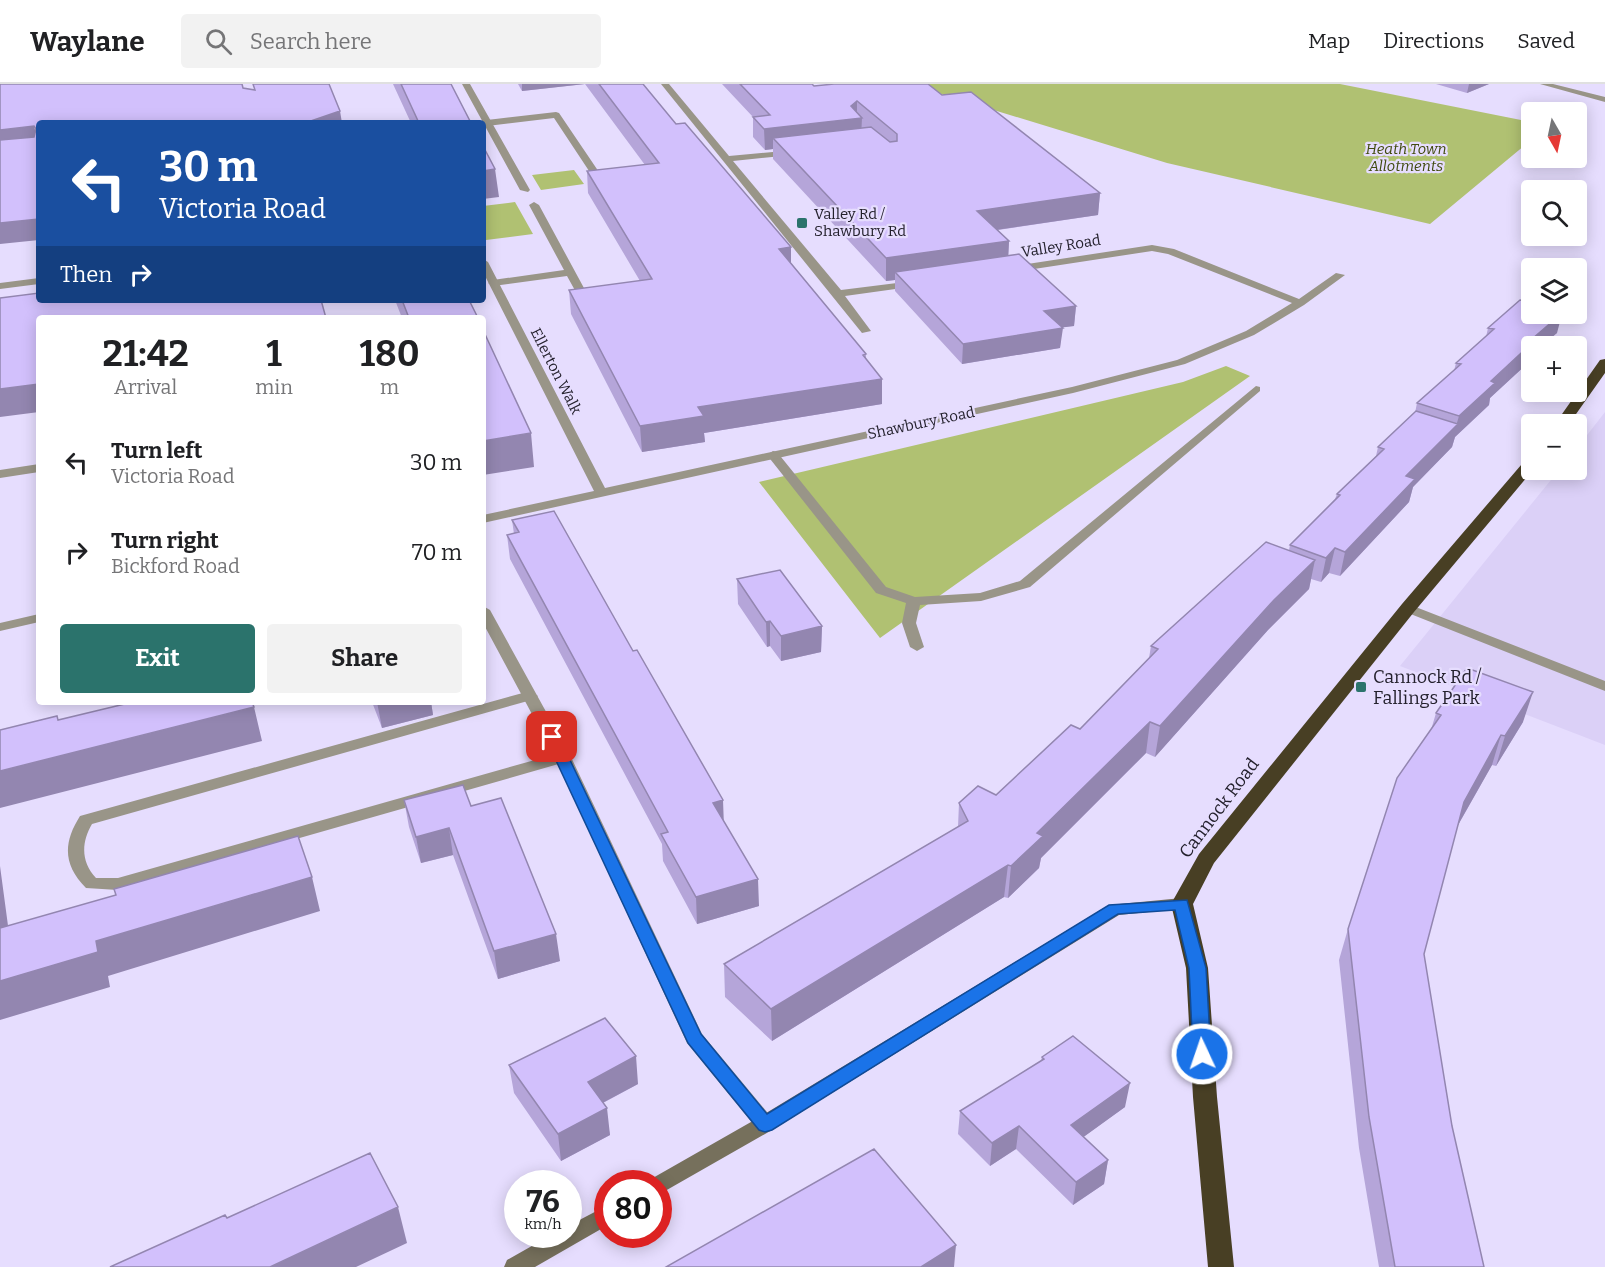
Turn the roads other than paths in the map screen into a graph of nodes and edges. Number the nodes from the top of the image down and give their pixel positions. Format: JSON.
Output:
{"nodes":[{"id":1,"x":466,"y":84,"type":"edge"},
{"id":2,"x":665,"y":84,"type":"edge"},
{"id":3,"x":1544,"y":84,"type":"edge"},
{"id":4,"x":1574,"y":88,"type":"edge"},
{"id":5,"x":1605,"y":100,"type":"edge"},
{"id":6,"x":485,"y":120,"type":"edge"},
{"id":7,"x":487,"y":123,"type":"joint"},
{"id":8,"x":805,"y":150,"type":"edge"},
{"id":9,"x":726,"y":159,"type":"junction"},
{"id":10,"x":600,"y":181,"type":"edge"},
{"id":11,"x":525,"y":190,"type":"dead end"},
{"id":12,"x":534,"y":205,"type":"dead end"},
{"id":13,"x":486,"y":268,"type":"edge"},
{"id":14,"x":1003,"y":270,"type":"edge"},
{"id":15,"x":571,"y":272,"type":"junction"},
{"id":16,"x":1340,"y":275,"type":"dead end"},
{"id":17,"x":36,"y":281,"type":"edge"},
{"id":18,"x":924,"y":282,"type":"edge"},
{"id":19,"x":494,"y":283,"type":"junction"},
{"id":20,"x":0,"y":286,"type":"edge"},
{"id":21,"x":838,"y":294,"type":"junction"},
{"id":22,"x":586,"y":301,"type":"edge"},
{"id":23,"x":1300,"y":303,"type":"junction"},
{"id":24,"x":866,"y":331,"type":"dead end"},
{"id":25,"x":1605,"y":363,"type":"edge"},
{"id":26,"x":1256,"y":388,"type":"dead end"},
{"id":27,"x":1569,"y":414,"type":"edge"},
{"id":28,"x":773,"y":455,"type":"junction"},
{"id":29,"x":36,"y":468,"type":"edge"},
{"id":30,"x":0,"y":474,"type":"edge"},
{"id":31,"x":1521,"y":474,"type":"edge"},
{"id":32,"x":602,"y":493,"type":"junction"},
{"id":33,"x":486,"y":518,"type":"edge"},
{"id":34,"x":914,"y":601,"type":"junction"},
{"id":35,"x":1408,"y":608,"type":"junction"},
{"id":36,"x":486,"y":615,"type":"edge"},
{"id":37,"x":36,"y":619,"type":"edge"},
{"id":38,"x":0,"y":627,"type":"edge"},
{"id":39,"x":917,"y":647,"type":"dead end"},
{"id":40,"x":1605,"y":686,"type":"edge"},
{"id":41,"x":530,"y":696,"type":"junction"},
{"id":42,"x":563,"y":757,"type":"junction"},
{"id":43,"x":1182,"y":904,"type":"junction"},
{"id":44,"x":765,"y":1124,"type":"junction"},
{"id":45,"x":672,"y":1177,"type":"edge"},
{"id":46,"x":594,"y":1222,"type":"edge"},
{"id":47,"x":515,"y":1267,"type":"edge"},
{"id":48,"x":1221,"y":1267,"type":"edge"}],
"edges":[{"from":1,"to":6,"type":"street"},
{"from":2,"to":9,"type":"street"},
{"from":3,"to":4,"type":"street"},
{"from":4,"to":5,"type":"street"},
{"from":7,"to":10,"type":"street"},
{"from":7,"to":11,"type":"street"},
{"from":8,"to":9,"type":"street"},
{"from":9,"to":21,"type":"street"},
{"from":12,"to":15,"type":"street"},
{"from":13,"to":19,"type":"street","name":"Ellerton Walk"},
{"from":14,"to":23,"type":"street","name":"Valley Road"},
{"from":15,"to":19,"type":"street"},
{"from":15,"to":22,"type":"street"},
{"from":16,"to":23,"type":"street","name":"Shawbury Road"},
{"from":17,"to":20,"type":"street"},
{"from":18,"to":21,"type":"street"},
{"from":19,"to":32,"type":"street","name":"Ellerton Walk"},
{"from":21,"to":24,"type":"street"},
{"from":23,"to":28,"type":"street","name":"Shawbury Road"},
{"from":25,"to":27,"type":"highway"},
{"from":26,"to":34,"type":"street"},
{"from":28,"to":32,"type":"street","name":"Shawbury Road"},
{"from":28,"to":34,"type":"street"},
{"from":29,"to":30,"type":"street"},
{"from":31,"to":35,"type":"highway","name":"Cannock Road"},
{"from":32,"to":33,"type":"street","name":"Shawbury Road"},
{"from":34,"to":39,"type":"street"},
{"from":35,"to":40,"type":"street"},
{"from":35,"to":43,"type":"highway","name":"Cannock Road"},
{"from":36,"to":41,"type":"street"},
{"from":37,"to":38,"type":"street"},
{"from":41,"to":42,"type":"street"},
{"from":41,"to":42,"type":"street"},
{"from":42,"to":44,"type":"street"},
{"from":43,"to":44,"type":"street"},
{"from":43,"to":48,"type":"highway"},
{"from":44,"to":45,"type":"street"},
{"from":46,"to":47,"type":"street"}]}
